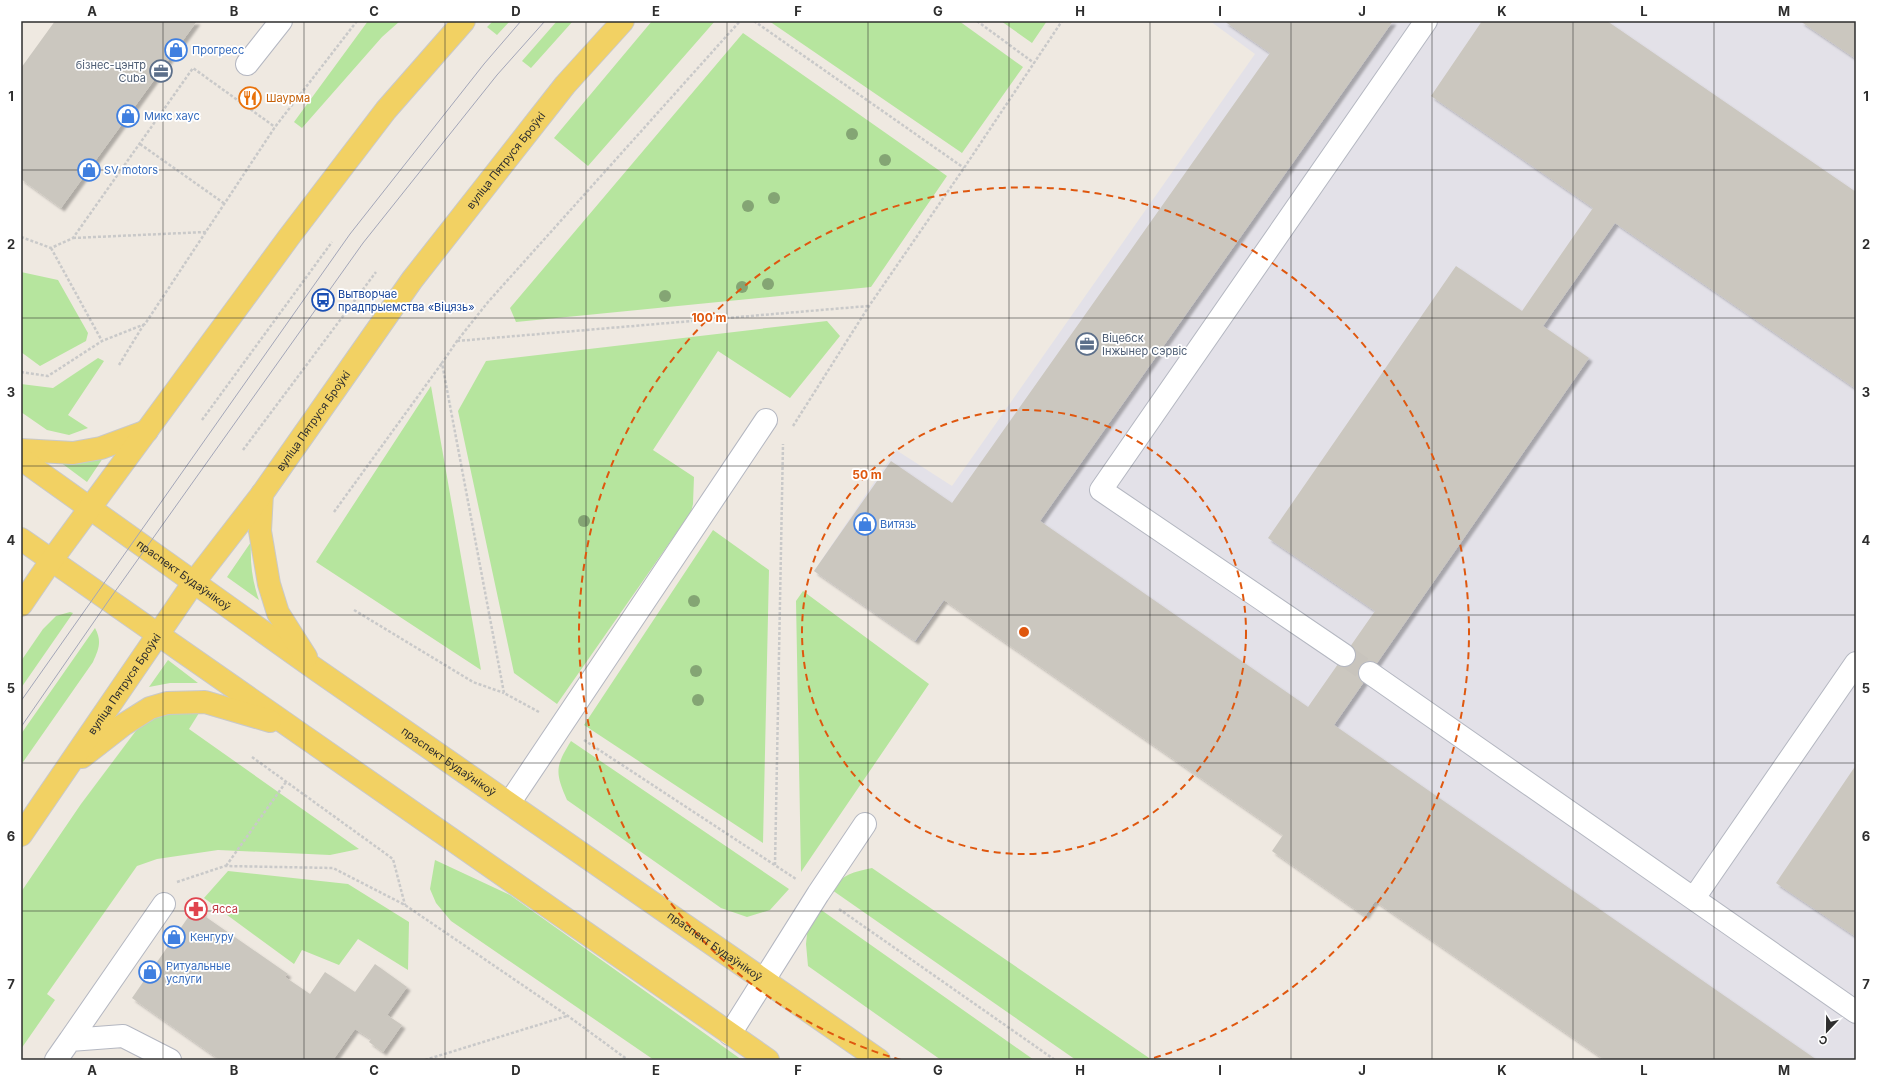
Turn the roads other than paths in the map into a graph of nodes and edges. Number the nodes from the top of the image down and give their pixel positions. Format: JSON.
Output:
{"nodes":[{"id":1,"x":281,"y":21,"type":"edge"},
{"id":2,"x":623,"y":21,"type":"edge"},
{"id":3,"x":1426,"y":21,"type":"edge"},
{"id":4,"x":459,"y":23,"type":"edge"},
{"id":5,"x":246,"y":64,"type":"dead end"},
{"id":6,"x":766,"y":420,"type":"dead end"},
{"id":7,"x":147,"y":431,"type":"junction"},
{"id":8,"x":21,"y":450,"type":"edge"},
{"id":9,"x":21,"y":459,"type":"edge"},
{"id":10,"x":262,"y":494,"type":"junction"},
{"id":11,"x":91,"y":509,"type":"junction"},
{"id":12,"x":21,"y":539,"type":"edge"},
{"id":13,"x":51,"y":561,"type":"junction"},
{"id":14,"x":194,"y":582,"type":"junction"},
{"id":15,"x":21,"y":605,"type":"edge"},
{"id":16,"x":158,"y":634,"type":"junction"},
{"id":17,"x":1344,"y":655,"type":"tunnel mouth"},
{"id":18,"x":1856,"y":664,"type":"edge"},
{"id":19,"x":314,"y":668,"type":"junction"},
{"id":20,"x":1370,"y":673,"type":"tunnel mouth"},
{"id":21,"x":288,"y":726,"type":"junction"},
{"id":22,"x":67,"y":768,"type":"junction"},
{"id":23,"x":510,"y":802,"type":"junction"},
{"id":24,"x":865,"y":824,"type":"dead end"},
{"id":25,"x":21,"y":835,"type":"edge"},
{"id":26,"x":1694,"y":898,"type":"junction"},
{"id":27,"x":164,"y":904,"type":"dead end"},
{"id":28,"x":764,"y":980,"type":"junction"},
{"id":29,"x":1856,"y":1012,"type":"edge"},
{"id":30,"x":730,"y":1034,"type":"junction"},
{"id":31,"x":70,"y":1040,"type":"junction"},
{"id":32,"x":56,"y":1060,"type":"edge"},
{"id":33,"x":170,"y":1060,"type":"edge"},
{"id":34,"x":768,"y":1060,"type":"edge"},
{"id":35,"x":879,"y":1060,"type":"edge"}],
"edges":[{"from":1,"to":5,"type":"street"},
{"from":2,"to":10,"type":"main road","name":"вуліца Пятруся Броўкі"},
{"from":3,"to":17,"type":"street"},
{"from":4,"to":7,"type":"main road"},
{"from":6,"to":23,"type":"street"},
{"from":7,"to":8,"type":"main road"},
{"from":7,"to":11,"type":"main road"},
{"from":9,"to":11,"type":"main road","name":"праспект Будаўнікоў"},
{"from":10,"to":14,"type":"main road","name":"вуліца Пятруся Броўкі"},
{"from":10,"to":19,"type":"main road"},
{"from":11,"to":13,"type":"main road"},
{"from":11,"to":14,"type":"main road","name":"праспект Будаўнікоў"},
{"from":12,"to":13,"type":"main road"},
{"from":13,"to":15,"type":"main road"},
{"from":13,"to":16,"type":"main road"},
{"from":14,"to":16,"type":"main road","name":"вуліца Пятруся Броўкі"},
{"from":14,"to":19,"type":"main road","name":"праспект Будаўнікоў"},
{"from":16,"to":21,"type":"main road"},
{"from":16,"to":22,"type":"main road","name":"вуліца Пятруся Броўкі"},
{"from":18,"to":26,"type":"street"},
{"from":19,"to":23,"type":"main road","name":"праспект Будаўнікоў"},
{"from":20,"to":26,"type":"street"},
{"from":21,"to":22,"type":"main road"},
{"from":21,"to":30,"type":"main road"},
{"from":22,"to":25,"type":"main road","name":"вуліца Пятруся Броўкі"},
{"from":23,"to":28,"type":"main road","name":"праспект Будаўнікоў"},
{"from":24,"to":28,"type":"street"},
{"from":26,"to":29,"type":"street"},
{"from":27,"to":31,"type":"street"},
{"from":28,"to":30,"type":"street"},
{"from":28,"to":35,"type":"main road","name":"праспект Будаўнікоў"},
{"from":30,"to":34,"type":"main road"},
{"from":31,"to":32,"type":"street"},
{"from":31,"to":33,"type":"street"}]}
